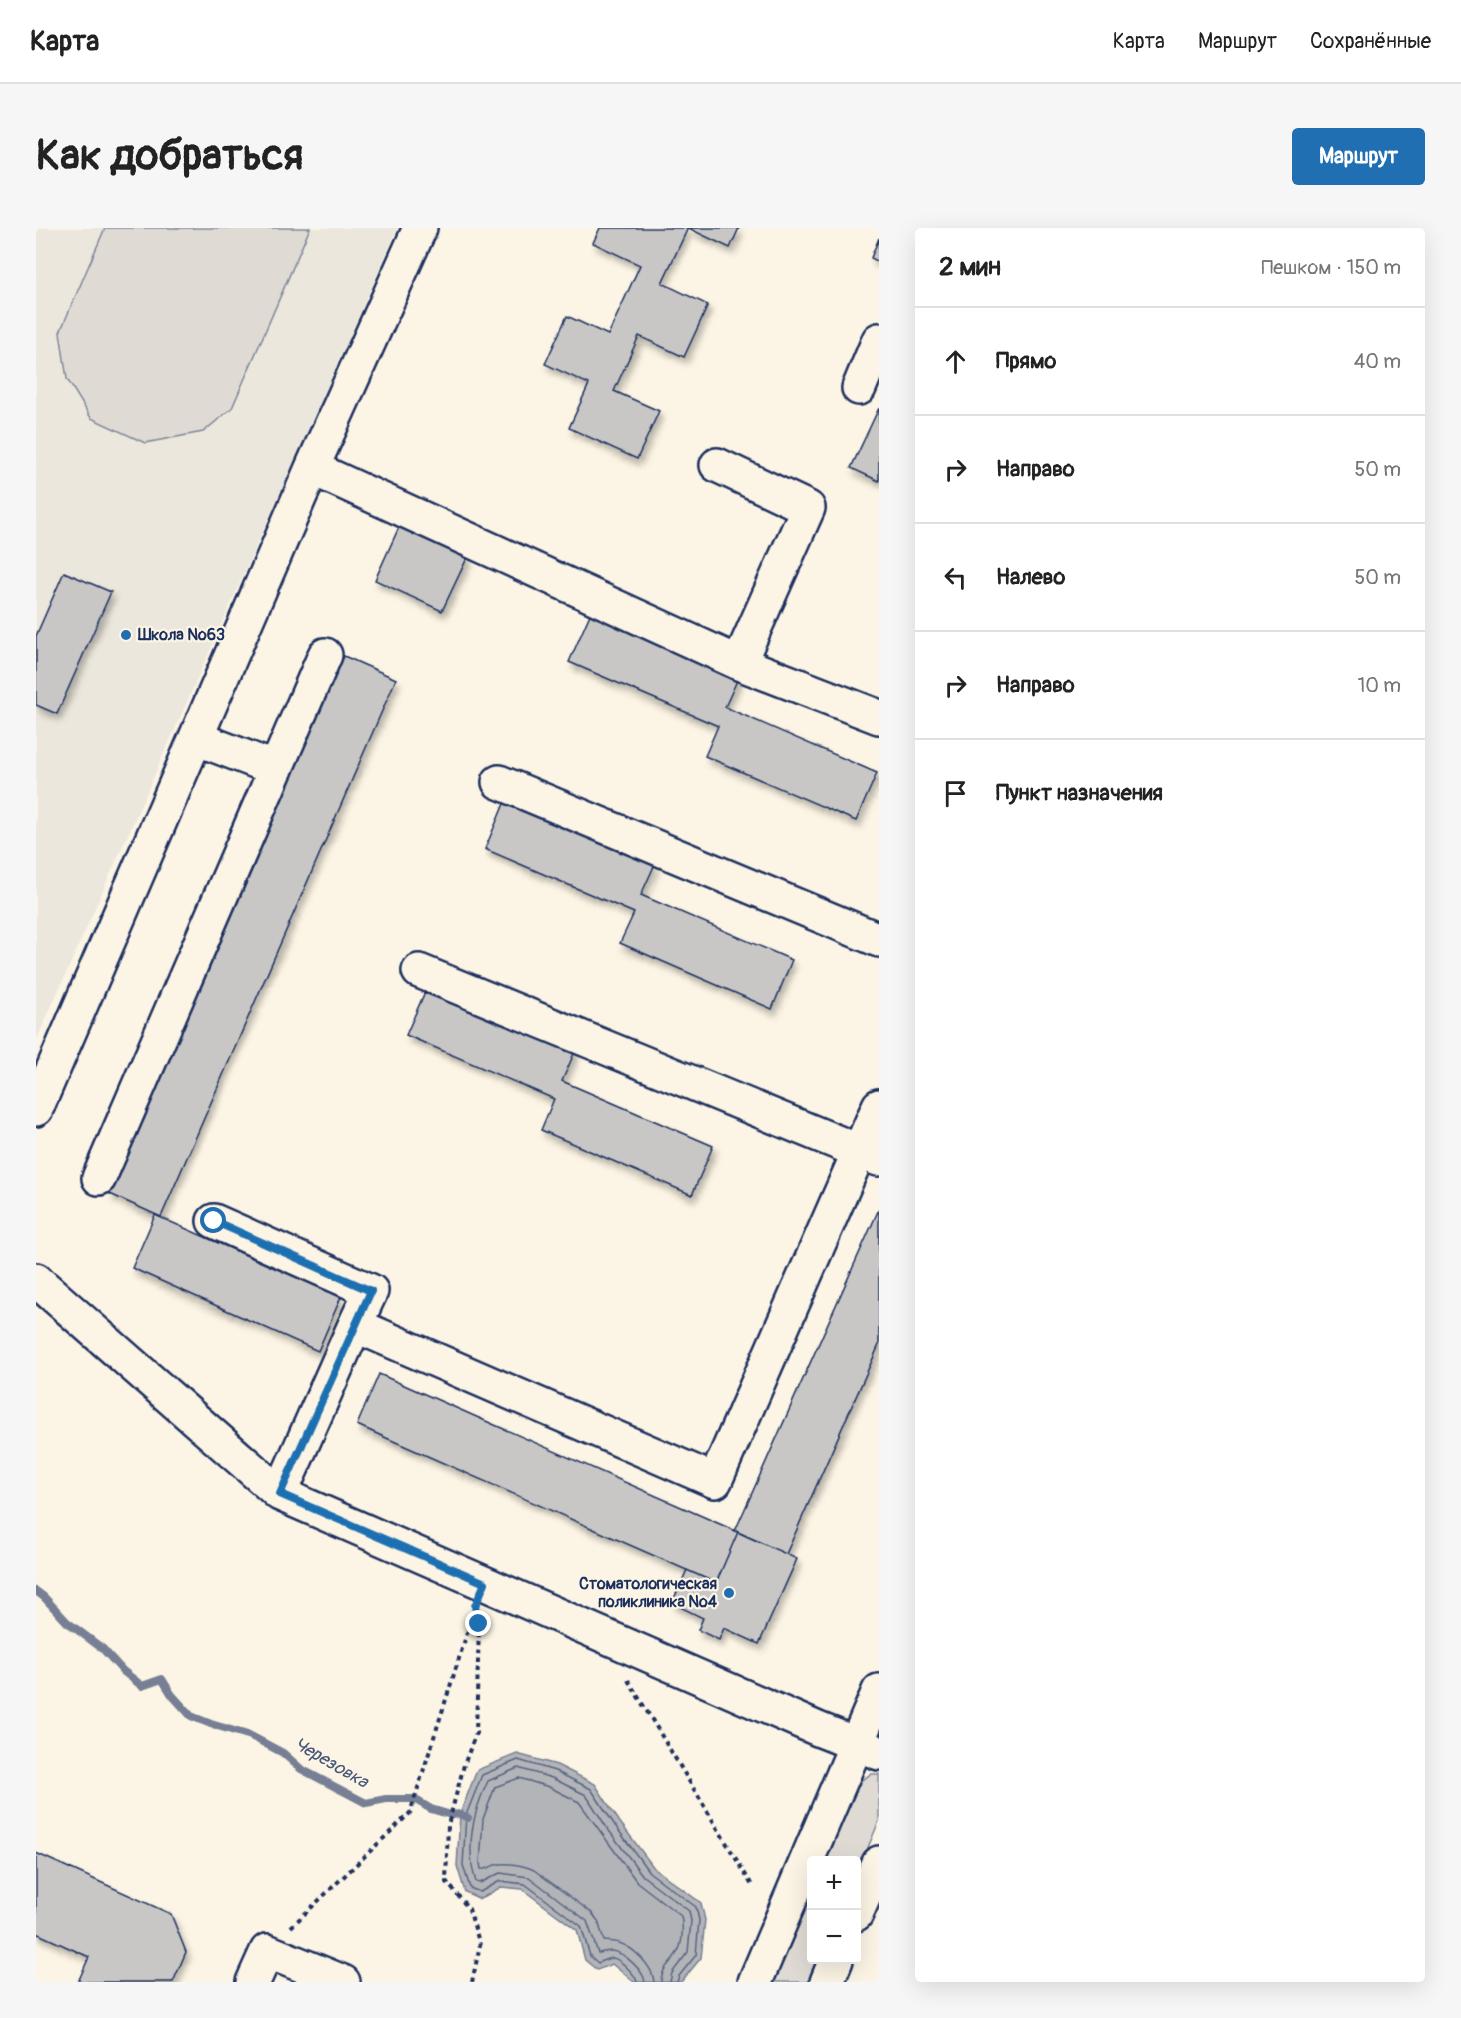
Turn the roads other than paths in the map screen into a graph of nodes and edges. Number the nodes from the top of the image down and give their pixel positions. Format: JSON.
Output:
{"nodes":[{"id":1,"x":420,"y":228,"type":"edge"},
{"id":2,"x":879,"y":340,"type":"edge"},
{"id":3,"x":859,"y":388,"type":"dead end"},
{"id":4,"x":717,"y":465,"type":"dead end"},
{"id":5,"x":312,"y":468,"type":"junction"},
{"id":6,"x":326,"y":655,"type":"dead end"},
{"id":7,"x":739,"y":663,"type":"junction"},
{"id":8,"x":879,"y":717,"type":"edge"},
{"id":9,"x":196,"y":738,"type":"junction"},
{"id":10,"x":276,"y":769,"type":"junction"},
{"id":11,"x":499,"y":782,"type":"dead end"},
{"id":12,"x":879,"y":940,"type":"edge"},
{"id":13,"x":419,"y":971,"type":"dead end"},
{"id":14,"x":879,"y":1106,"type":"edge"},
{"id":15,"x":36,"y":1109,"type":"edge"},
{"id":16,"x":869,"y":1155,"type":"edge"},
{"id":17,"x":99,"y":1178,"type":"dead end"},
{"id":18,"x":214,"y":1221,"type":"dead end"},
{"id":19,"x":36,"y":1280,"type":"edge"},
{"id":20,"x":355,"y":1325,"type":"junction"},
{"id":21,"x":280,"y":1494,"type":"junction"},
{"id":22,"x":879,"y":1691,"type":"edge"},
{"id":23,"x":868,"y":1748,"type":"edge"},
{"id":24,"x":879,"y":1863,"type":"edge"},
{"id":25,"x":858,"y":1910,"type":"edge"},
{"id":26,"x":835,"y":1964,"type":"edge"},
{"id":27,"x":253,"y":1982,"type":"edge"},
{"id":28,"x":343,"y":1982,"type":"edge"},
{"id":29,"x":755,"y":1982,"type":"edge"},
{"id":30,"x":826,"y":1982,"type":"edge"}],
"edges":[{"from":1,"to":5,"type":"main road"},
{"from":2,"to":3,"type":"main road"},
{"from":4,"to":7,"type":"main road"},
{"from":5,"to":7,"type":"main road"},
{"from":5,"to":9,"type":"main road"},
{"from":6,"to":10,"type":"main road"},
{"from":7,"to":8,"type":"main road"},
{"from":9,"to":10,"type":"main road"},
{"from":9,"to":15,"type":"main road"},
{"from":10,"to":17,"type":"main road"},
{"from":11,"to":12,"type":"main road"},
{"from":13,"to":16,"type":"main road"},
{"from":14,"to":16,"type":"main road"},
{"from":16,"to":20,"type":"main road"},
{"from":18,"to":20,"type":"main road"},
{"from":19,"to":21,"type":"main road"},
{"from":20,"to":21,"type":"main road"},
{"from":21,"to":23,"type":"main road"},
{"from":22,"to":23,"type":"main road"},
{"from":23,"to":29,"type":"main road"},
{"from":24,"to":25,"type":"main road"},
{"from":26,"to":30,"type":"main road"},
{"from":27,"to":28,"type":"main road"}]}
